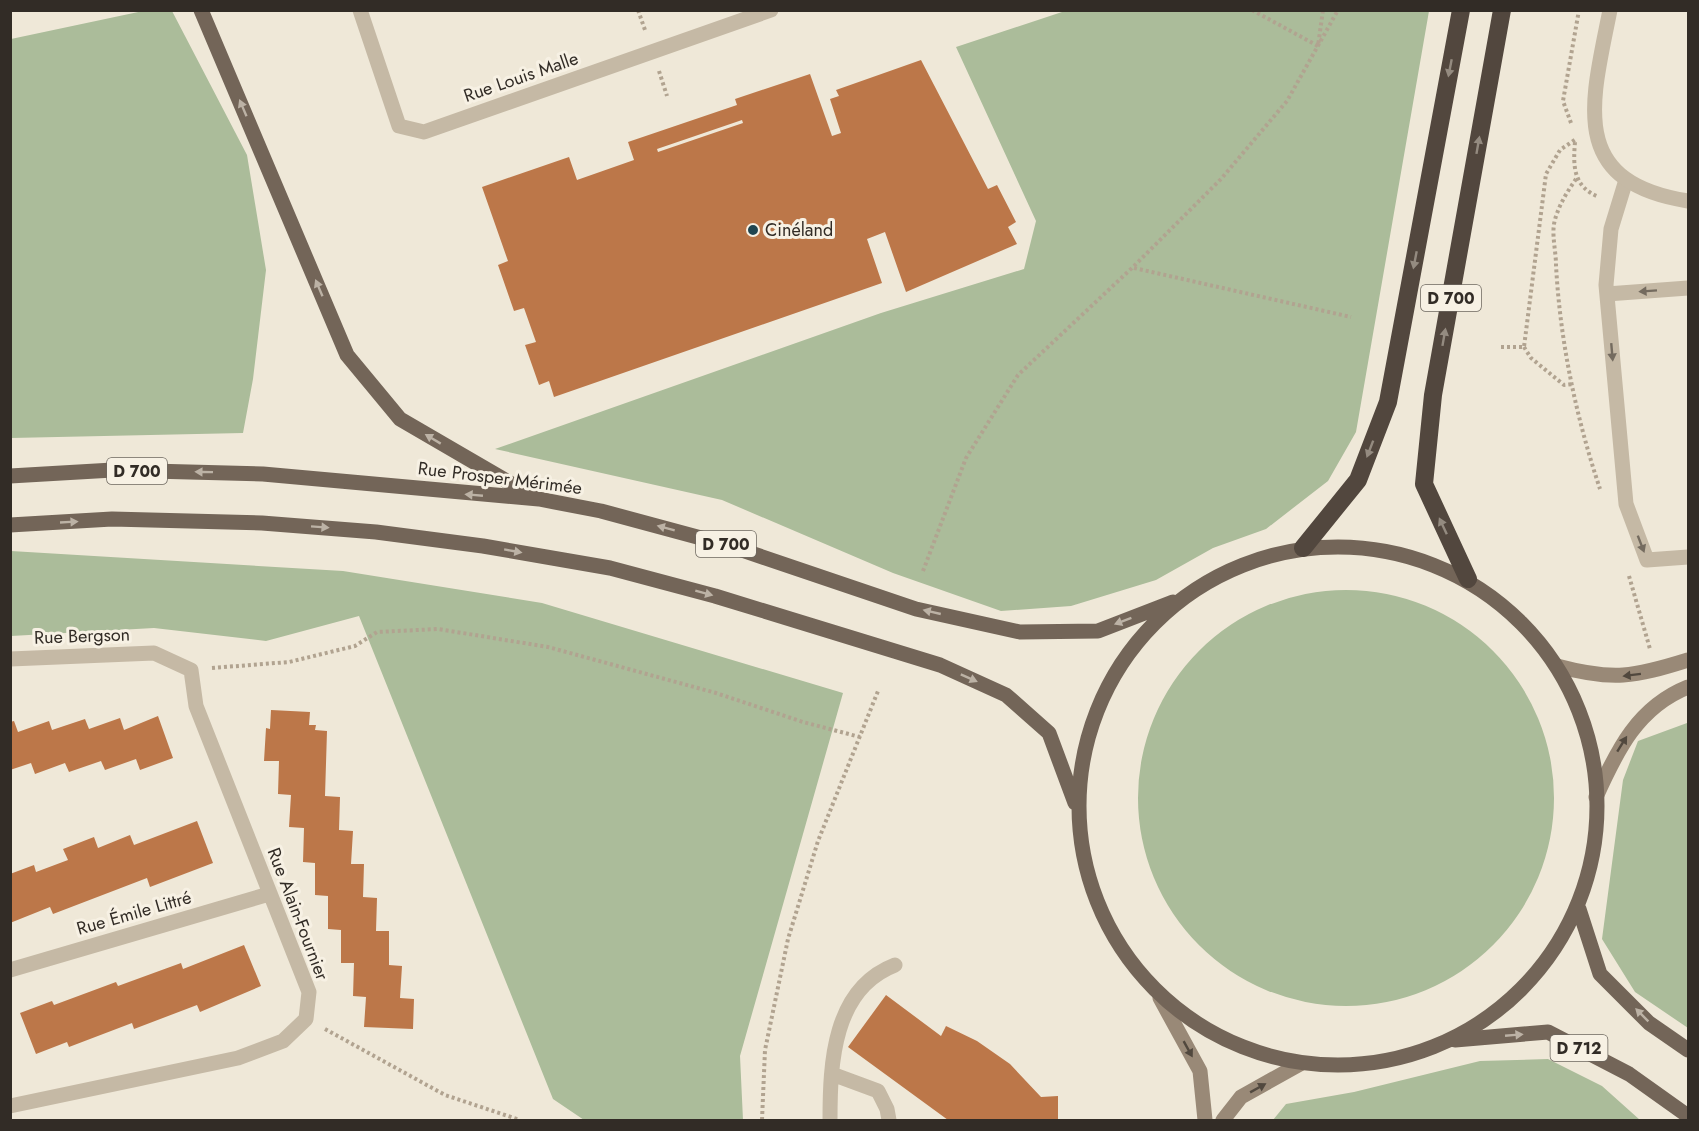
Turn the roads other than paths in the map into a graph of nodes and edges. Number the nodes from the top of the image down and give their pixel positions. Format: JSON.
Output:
{"nodes":[{"id":1,"x":201,"y":10,"type":"edge"},
{"id":2,"x":360,"y":10,"type":"edge"},
{"id":3,"x":1461,"y":10,"type":"edge"},
{"id":4,"x":1502,"y":10,"type":"edge"},
{"id":5,"x":1610,"y":10,"type":"edge"},
{"id":6,"x":763,"y":12,"type":"edge"},
{"id":7,"x":1626,"y":180,"type":"junction"},
{"id":8,"x":1689,"y":201,"type":"edge"},
{"id":9,"x":1689,"y":288,"type":"edge"},
{"id":10,"x":1607,"y":294,"type":"junction"},
{"id":11,"x":10,"y":476,"type":"edge"},
{"id":12,"x":539,"y":500,"type":"junction"},
{"id":13,"x":10,"y":525,"type":"edge"},
{"id":14,"x":1303,"y":548,"type":"junction"},
{"id":15,"x":1689,"y":557,"type":"edge"},
{"id":16,"x":1468,"y":579,"type":"junction"},
{"id":17,"x":1177,"y":600,"type":"junction"},
{"id":18,"x":10,"y":659,"type":"edge"},
{"id":19,"x":1689,"y":660,"type":"edge"},
{"id":20,"x":1557,"y":666,"type":"junction"},
{"id":21,"x":191,"y":669,"type":"joint"},
{"id":22,"x":1689,"y":687,"type":"edge"},
{"id":23,"x":1596,"y":797,"type":"junction"},
{"id":24,"x":1076,"y":806,"type":"junction"},
{"id":25,"x":269,"y":894,"type":"junction"},
{"id":26,"x":1578,"y":909,"type":"junction"},
{"id":27,"x":895,"y":965,"type":"dead end"},
{"id":28,"x":10,"y":970,"type":"edge"},
{"id":29,"x":1160,"y":998,"type":"junction"},
{"id":30,"x":1455,"y":1040,"type":"junction"},
{"id":31,"x":1689,"y":1050,"type":"edge"},
{"id":32,"x":1300,"y":1064,"type":"junction"},
{"id":33,"x":832,"y":1074,"type":"junction"},
{"id":34,"x":10,"y":1106,"type":"edge"},
{"id":35,"x":1689,"y":1116,"type":"edge"},
{"id":36,"x":830,"y":1120,"type":"edge"},
{"id":37,"x":889,"y":1120,"type":"edge"},
{"id":38,"x":1205,"y":1120,"type":"edge"},
{"id":39,"x":1223,"y":1120,"type":"edge"}],
"edges":[{"from":12,"to":1,"type":"main road","one_way":true},
{"from":2,"to":6,"type":"street","name":"Rue Louis Malle"},
{"from":3,"to":14,"type":"highway","number":"D 700","one_way":true},
{"from":16,"to":4,"type":"highway","number":"D 700","one_way":true},
{"from":5,"to":7,"type":"street"},
{"from":7,"to":8,"type":"street"},
{"from":7,"to":10,"type":"street"},
{"from":9,"to":10,"type":"street","one_way":true},
{"from":10,"to":15,"type":"street","one_way":true},
{"from":12,"to":11,"type":"main road","name":"Rue Prosper Mérimée","number":"D 700","one_way":true},
{"from":17,"to":12,"type":"main road","name":"Rue Prosper Mérimée","number":"D 700","one_way":true},
{"from":13,"to":24,"type":"main road","one_way":true},
{"from":14,"to":16,"type":"main road"},
{"from":14,"to":17,"type":"main road"},
{"from":16,"to":20,"type":"main road"},
{"from":17,"to":24,"type":"main road"},
{"from":18,"to":21,"type":"street","name":"Rue Bergson"},
{"from":19,"to":20,"type":"street","one_way":true},
{"from":20,"to":23,"type":"main road"},
{"from":21,"to":25,"type":"street","name":"Rue Alain-Fournier"},
{"from":23,"to":22,"type":"street","one_way":true},
{"from":23,"to":26,"type":"main road"},
{"from":24,"to":29,"type":"main road"},
{"from":25,"to":28,"type":"street","name":"Rue Émile Littré"},
{"from":25,"to":34,"type":"street","name":"Rue Alain-Fournier"},
{"from":26,"to":30,"type":"main road"},
{"from":31,"to":26,"type":"main road","one_way":true},
{"from":27,"to":33,"type":"street"},
{"from":29,"to":32,"type":"main road"},
{"from":29,"to":38,"type":"street","one_way":true},
{"from":30,"to":32,"type":"main road"},
{"from":30,"to":35,"type":"main road","number":"D 712","one_way":true},
{"from":39,"to":32,"type":"street","one_way":true},
{"from":33,"to":36,"type":"street"},
{"from":33,"to":37,"type":"street"}]}
